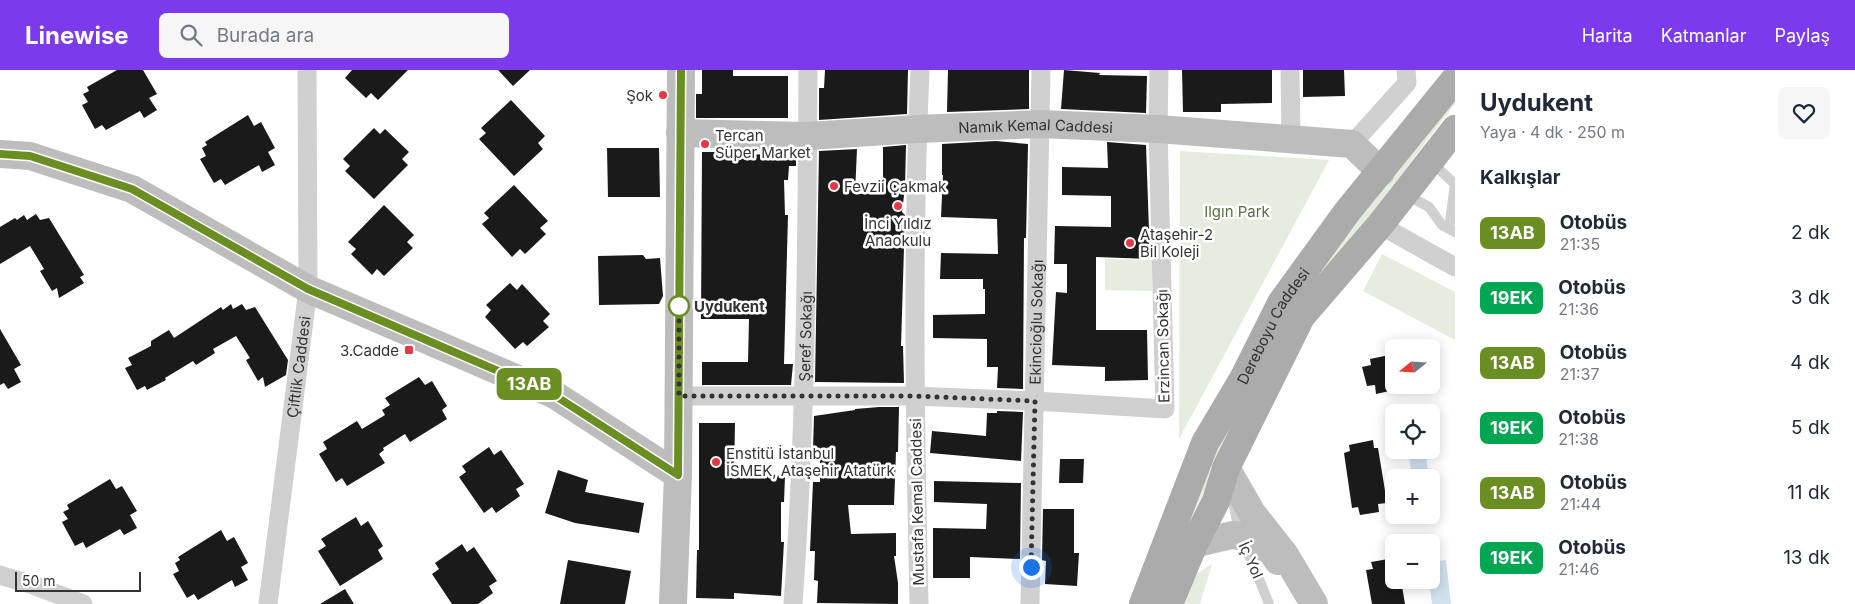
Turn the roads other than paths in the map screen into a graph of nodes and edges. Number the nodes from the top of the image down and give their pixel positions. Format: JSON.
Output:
{"nodes":[{"id":1,"x":307,"y":70,"type":"edge"},
{"id":2,"x":681,"y":70,"type":"edge"},
{"id":3,"x":808,"y":70,"type":"edge"},
{"id":4,"x":920,"y":70,"type":"edge"},
{"id":5,"x":1041,"y":70,"type":"edge"},
{"id":6,"x":1159,"y":70,"type":"edge"},
{"id":7,"x":1290,"y":70,"type":"edge"},
{"id":8,"x":1406,"y":70,"type":"edge"},
{"id":9,"x":1455,"y":79,"type":"edge"},
{"id":10,"x":1040,"y":124,"type":"junction"},
{"id":11,"x":917,"y":129,"type":"junction"},
{"id":12,"x":1158,"y":129,"type":"junction"},
{"id":13,"x":1455,"y":129,"type":"edge"},
{"id":14,"x":680,"y":133,"type":"junction"},
{"id":15,"x":808,"y":136,"type":"junction"},
{"id":16,"x":1291,"y":140,"type":"junction"},
{"id":17,"x":1352,"y":144,"type":"junction"},
{"id":18,"x":0,"y":154,"type":"edge"},
{"id":19,"x":1430,"y":161,"type":"junction"},
{"id":20,"x":1381,"y":172,"type":"junction"},
{"id":21,"x":1455,"y":184,"type":"edge"},
{"id":22,"x":1405,"y":194,"type":"junction"},
{"id":23,"x":1380,"y":225,"type":"junction"},
{"id":24,"x":1452,"y":230,"type":"edge"},
{"id":25,"x":1455,"y":267,"type":"edge"},
{"id":26,"x":308,"y":289,"type":"junction"},
{"id":27,"x":679,"y":396,"type":"junction"},
{"id":28,"x":802,"y":396,"type":"junction"},
{"id":29,"x":914,"y":396,"type":"junction"},
{"id":30,"x":1035,"y":401,"type":"junction"},
{"id":31,"x":1226,"y":468,"type":"junction"},
{"id":32,"x":678,"y":475,"type":"junction"},
{"id":33,"x":1238,"y":526,"type":"junction"},
{"id":34,"x":1194,"y":544,"type":"junction"},
{"id":35,"x":0,"y":575,"type":"edge"},
{"id":36,"x":83,"y":604,"type":"edge"},
{"id":37,"x":268,"y":604,"type":"edge"},
{"id":38,"x":674,"y":604,"type":"edge"},
{"id":39,"x":793,"y":604,"type":"edge"},
{"id":40,"x":919,"y":604,"type":"edge"},
{"id":41,"x":1030,"y":604,"type":"edge"},
{"id":42,"x":1143,"y":604,"type":"edge"},
{"id":43,"x":1169,"y":604,"type":"edge"},
{"id":44,"x":1268,"y":604,"type":"edge"},
{"id":45,"x":1302,"y":604,"type":"edge"},
{"id":46,"x":1314,"y":604,"type":"edge"}],
"edges":[{"from":1,"to":26,"type":"street","name":"Çiftlik Caddesi"},
{"from":2,"to":14,"type":"street"},
{"from":3,"to":15,"type":"street","name":"Şeref Sokağı"},
{"from":4,"to":11,"type":"street","name":"Mustafa Kemal Caddesi"},
{"from":5,"to":10,"type":"street","name":"Ekincioğlu Sokağı"},
{"from":6,"to":12,"type":"street","name":"Erzincan Sokağı"},
{"from":7,"to":16,"type":"street"},
{"from":8,"to":17,"type":"street"},
{"from":9,"to":20,"type":"main road","name":"Dereboyu Caddesi"},
{"from":10,"to":11,"type":"street","name":"Namık Kemal Caddesi"},
{"from":10,"to":12,"type":"street","name":"Namık Kemal Caddesi"},
{"from":10,"to":30,"type":"street","name":"Ekincioğlu Sokağı"},
{"from":11,"to":15,"type":"street","name":"Namık Kemal Caddesi"},
{"from":11,"to":29,"type":"street","name":"Mustafa Kemal Caddesi"},
{"from":12,"to":16,"type":"street","name":"Namık Kemal Caddesi"},
{"from":12,"to":30,"type":"street","name":"Erzincan Sokağı"},
{"from":13,"to":19,"type":"main road","name":"Dereboyu Caddesi"},
{"from":14,"to":15,"type":"street","name":"Namık Kemal Caddesi"},
{"from":14,"to":27,"type":"street"},
{"from":15,"to":28,"type":"street","name":"Şeref Sokağı"},
{"from":16,"to":17,"type":"street","name":"Namık Kemal Caddesi"},
{"from":17,"to":20,"type":"street"},
{"from":18,"to":26,"type":"street"},
{"from":19,"to":21,"type":"lane"},
{"from":19,"to":22,"type":"main road","name":"Dereboyu Caddesi"},
{"from":20,"to":42,"type":"main road","name":"Dereboyu Caddesi"},
{"from":21,"to":24,"type":"lane"},
{"from":22,"to":23,"type":"main road","name":"Dereboyu Caddesi"},
{"from":22,"to":24,"type":"lane"},
{"from":23,"to":25,"type":"street"},
{"from":23,"to":31,"type":"main road","name":"Dereboyu Caddesi"},
{"from":26,"to":32,"type":"street"},
{"from":26,"to":37,"type":"street","name":"Çiftlik Caddesi"},
{"from":27,"to":28,"type":"street","name":"Erzincan Sokağı"},
{"from":27,"to":32,"type":"street"},
{"from":28,"to":29,"type":"street","name":"Erzincan Sokağı"},
{"from":28,"to":39,"type":"street","name":"Şeref Sokağı"},
{"from":29,"to":30,"type":"street","name":"Erzincan Sokağı"},
{"from":29,"to":40,"type":"street","name":"Mustafa Kemal Caddesi"},
{"from":30,"to":41,"type":"street","name":"Ekincioğlu Sokağı"},
{"from":31,"to":33,"type":"lane","name":"İç Yol"},
{"from":31,"to":34,"type":"main road","name":"Dereboyu Caddesi"},
{"from":31,"to":46,"type":"street"},
{"from":32,"to":38,"type":"street"},
{"from":33,"to":34,"type":"street"},
{"from":33,"to":44,"type":"lane","name":"İç Yol"},
{"from":33,"to":45,"type":"street"},
{"from":34,"to":43,"type":"main road","name":"Dereboyu Caddesi"},
{"from":35,"to":36,"type":"street"}]}
